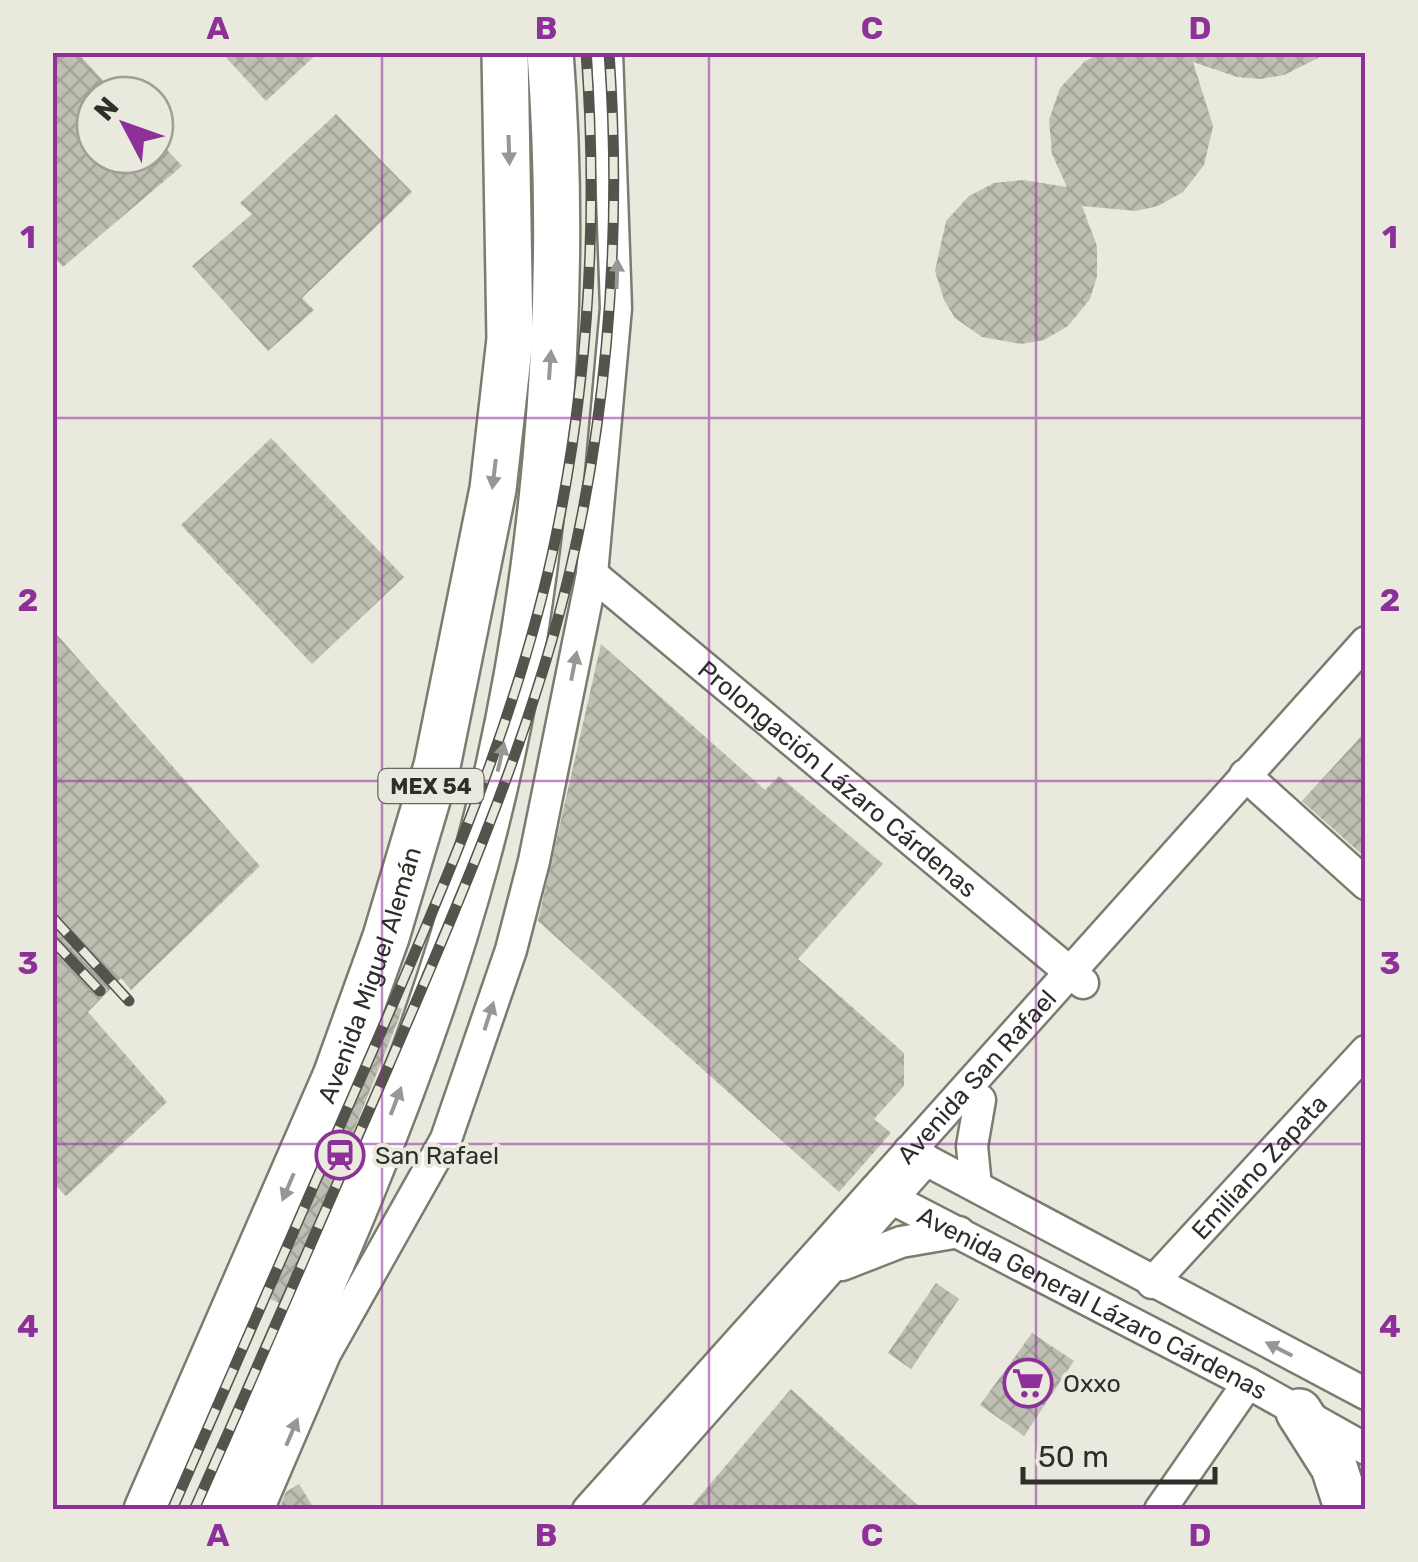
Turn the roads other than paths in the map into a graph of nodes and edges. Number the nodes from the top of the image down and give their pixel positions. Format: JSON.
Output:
{"nodes":[{"id":1,"x":505,"y":52,"type":"edge"},
{"id":2,"x":550,"y":52,"type":"edge"},
{"id":3,"x":607,"y":52,"type":"edge"},
{"id":4,"x":592,"y":574,"type":"junction"},
{"id":5,"x":1366,"y":642,"type":"edge"},
{"id":6,"x":1366,"y":672,"type":"edge"},
{"id":7,"x":1253,"y":781,"type":"junction"},
{"id":8,"x":1366,"y":884,"type":"edge"},
{"id":9,"x":1076,"y":976,"type":"junction"},
{"id":10,"x":1366,"y":1050,"type":"edge"},
{"id":11,"x":980,"y":1100,"type":"junction"},
{"id":12,"x":916,"y":1155,"type":"junction"},
{"id":13,"x":364,"y":1185,"type":"junction"},
{"id":14,"x":976,"y":1186,"type":"junction"},
{"id":15,"x":882,"y":1194,"type":"junction"},
{"id":16,"x":959,"y":1232,"type":"junction"},
{"id":17,"x":826,"y":1274,"type":"junction"},
{"id":18,"x":1152,"y":1283,"type":"junction"},
{"id":19,"x":325,"y":1354,"type":"junction"},
{"id":20,"x":1248,"y":1383,"type":"junction"},
{"id":21,"x":1366,"y":1394,"type":"edge"},
{"id":22,"x":1299,"y":1412,"type":"junction"},
{"id":23,"x":1366,"y":1449,"type":"edge"},
{"id":24,"x":155,"y":1498,"type":"edge"},
{"id":25,"x":218,"y":1510,"type":"edge"},
{"id":26,"x":258,"y":1510,"type":"edge"},
{"id":27,"x":588,"y":1510,"type":"edge"},
{"id":28,"x":617,"y":1510,"type":"edge"},
{"id":29,"x":1160,"y":1510,"type":"edge"},
{"id":30,"x":1348,"y":1510,"type":"edge"}],
"edges":[{"from":1,"to":24,"type":"highway","name":"Avenida Miguel Alemán","number":"MEX 54","one_way":true},
{"from":13,"to":2,"type":"highway","number":"MEX 54","one_way":true},
{"from":4,"to":3,"type":"street","one_way":true},
{"from":4,"to":9,"type":"street","name":"Prolongación Lázaro Cárdenas"},
{"from":19,"to":4,"type":"street","one_way":true},
{"from":5,"to":7,"type":"street","name":"Avenida San Rafael"},
{"from":6,"to":7,"type":"street","name":"Avenida San Rafael"},
{"from":7,"to":8,"type":"street"},
{"from":7,"to":9,"type":"street","name":"Avenida San Rafael"},
{"from":9,"to":11,"type":"street","name":"Avenida San Rafael"},
{"from":9,"to":12,"type":"street","name":"Avenida San Rafael"},
{"from":10,"to":18,"type":"street","name":"Emiliano Zapata"},
{"from":11,"to":12,"type":"street","name":"Avenida San Rafael"},
{"from":11,"to":14,"type":"street"},
{"from":12,"to":14,"type":"street","name":"Avenida General Lázaro Cárdenas"},
{"from":12,"to":15,"type":"street","name":"Avenida San Rafael"},
{"from":13,"to":19,"type":"highway"},
{"from":13,"to":25,"type":"highway","number":"MEX 54"},
{"from":14,"to":18,"type":"street","name":"Avenida General Lázaro Cárdenas"},
{"from":15,"to":16,"type":"street","name":"Avenida General Lázaro Cárdenas"},
{"from":15,"to":17,"type":"street","name":"Avenida San Rafael"},
{"from":15,"to":27,"type":"street","name":"Avenida San Rafael"},
{"from":16,"to":17,"type":"street"},
{"from":16,"to":20,"type":"street","name":"Avenida General Lázaro Cárdenas"},
{"from":17,"to":28,"type":"street","name":"Avenida San Rafael"},
{"from":21,"to":18,"type":"street","name":"Avenida General Lázaro Cárdenas","one_way":true},
{"from":26,"to":19,"type":"street","one_way":true},
{"from":20,"to":22,"type":"street","name":"Avenida General Lázaro Cárdenas"},
{"from":20,"to":29,"type":"street"},
{"from":22,"to":23,"type":"street","name":"Avenida General Lázaro Cárdenas"},
{"from":22,"to":30,"type":"highway"}]}
